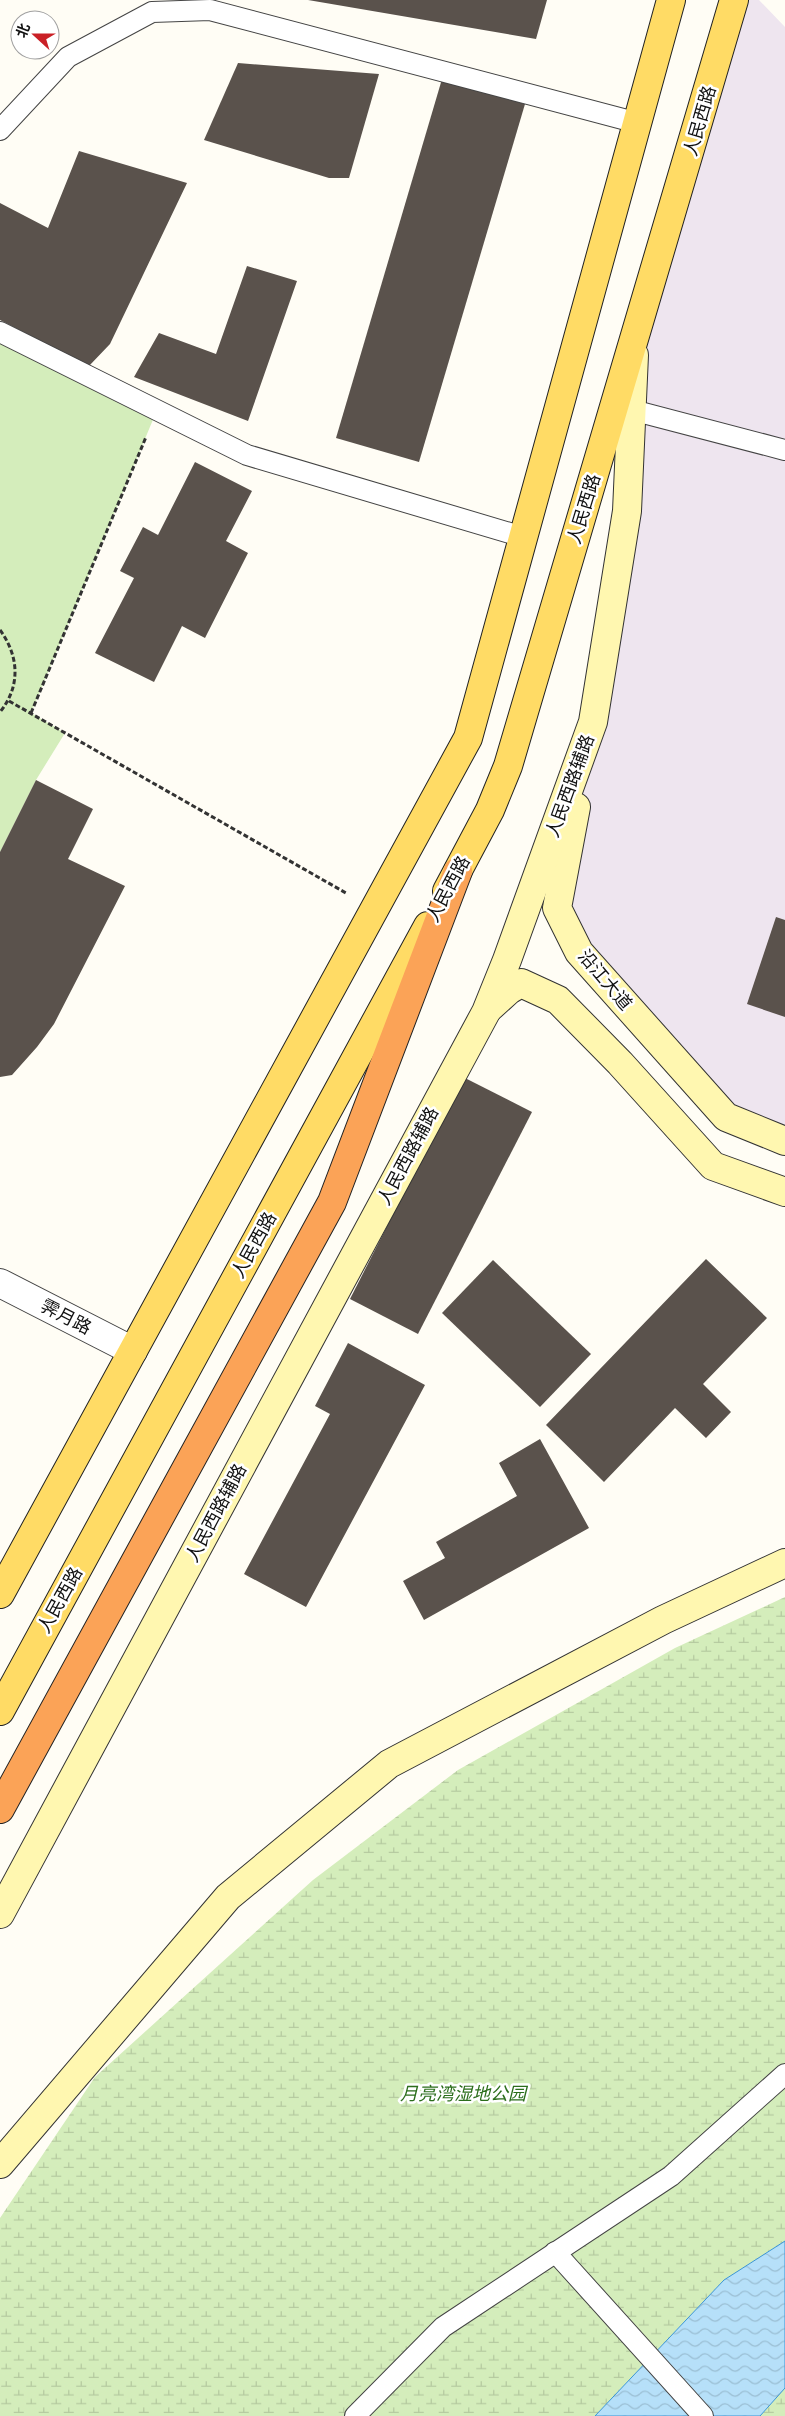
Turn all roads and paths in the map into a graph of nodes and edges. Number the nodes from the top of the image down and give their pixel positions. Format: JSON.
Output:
{"nodes":[{"id":1,"x":671,"y":0,"type":"edge"},
{"id":2,"x":734,"y":0,"type":"edge"},
{"id":3,"x":638,"y":123,"type":"junction"},
{"id":4,"x":0,"y":130,"type":"edge"},
{"id":5,"x":0,"y":332,"type":"edge"},
{"id":6,"x":635,"y":338,"type":"junction"},
{"id":7,"x":157,"y":410,"type":"junction"},
{"id":8,"x":632,"y":410,"type":"junction"},
{"id":9,"x":785,"y":450,"type":"edge"},
{"id":10,"x":523,"y":537,"type":"junction"},
{"id":11,"x":0,"y":630,"type":"edge"},
{"id":12,"x":9,"y":701,"type":"junction"},
{"id":13,"x":0,"y":712,"type":"edge"},
{"id":14,"x":31,"y":713,"type":"junction"},
{"id":15,"x":593,"y":722,"type":"junction"},
{"id":16,"x":458,"y":871,"type":"junction"},
{"id":17,"x":374,"y":909,"type":"junction"},
{"id":18,"x":486,"y":1012,"type":"junction"},
{"id":19,"x":785,"y":1141,"type":"edge"},
{"id":20,"x":785,"y":1192,"type":"edge"},
{"id":21,"x":0,"y":1283,"type":"edge"},
{"id":22,"x":133,"y":1351,"type":"junction"},
{"id":23,"x":785,"y":1563,"type":"edge"},
{"id":24,"x":0,"y":1594,"type":"edge"},
{"id":25,"x":0,"y":1711,"type":"edge"},
{"id":26,"x":0,"y":1809,"type":"edge"},
{"id":27,"x":0,"y":1914,"type":"edge"},
{"id":28,"x":785,"y":2074,"type":"edge"},
{"id":29,"x":0,"y":2164,"type":"edge"},
{"id":30,"x":556,"y":2252,"type":"junction"},
{"id":31,"x":354,"y":2416,"type":"edge"},
{"id":32,"x":703,"y":2416,"type":"edge"}],
"edges":[{"from":1,"to":3,"type":"main road"},
{"from":2,"to":6,"type":"main road","name":"人民西路"},
{"from":3,"to":4,"type":"lane"},
{"from":3,"to":10,"type":"main road"},
{"from":5,"to":7,"type":"lane"},
{"from":6,"to":8,"type":"street","name":"人民西路辅路"},
{"from":6,"to":16,"type":"main road","name":"人民西路"},
{"from":7,"to":10,"type":"lane"},
{"from":7,"to":14,"type":"path"},
{"from":8,"to":9,"type":"lane"},
{"from":8,"to":15,"type":"street","name":"人民西路辅路"},
{"from":10,"to":17,"type":"main road"},
{"from":11,"to":12,"type":"path"},
{"from":12,"to":13,"type":"path"},
{"from":12,"to":14,"type":"path"},
{"from":14,"to":17,"type":"path"},
{"from":15,"to":18,"type":"street","name":"人民西路辅路"},
{"from":15,"to":19,"type":"street","name":"沿江大道"},
{"from":16,"to":25,"type":"main road","name":"人民西路"},
{"from":16,"to":26,"type":"highway"},
{"from":17,"to":22,"type":"main road"},
{"from":18,"to":20,"type":"street"},
{"from":18,"to":27,"type":"street","name":"人民西路辅路"},
{"from":21,"to":22,"type":"street","name":"霁月路"},
{"from":22,"to":24,"type":"main road"},
{"from":23,"to":29,"type":"street"},
{"from":28,"to":30,"type":"lane"},
{"from":30,"to":31,"type":"lane"},
{"from":30,"to":32,"type":"lane"}]}
